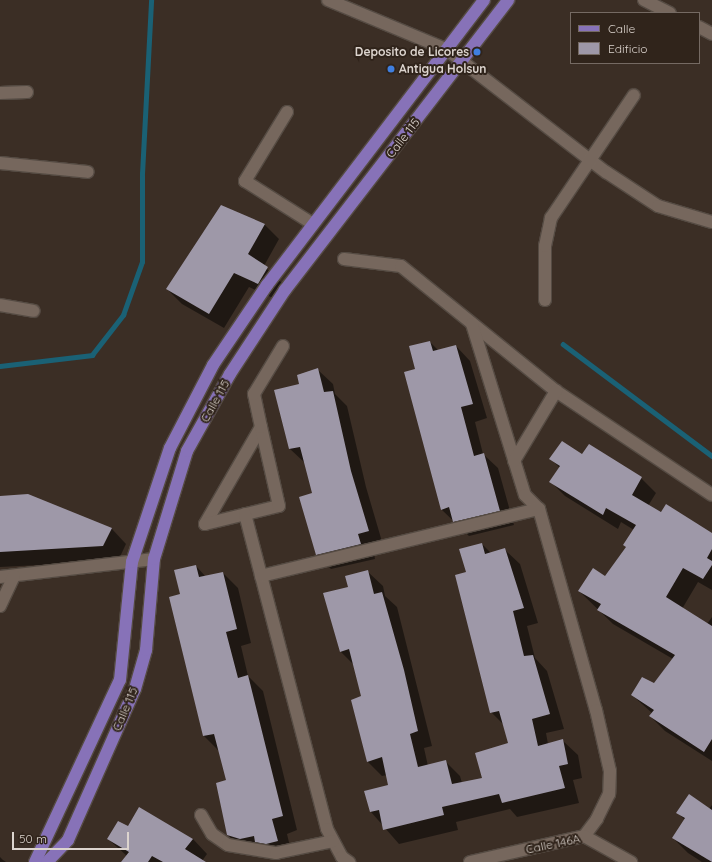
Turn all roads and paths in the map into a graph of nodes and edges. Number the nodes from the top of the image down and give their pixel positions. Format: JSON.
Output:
{"nodes":[{"id":1,"x":328,"y":0,"type":"edge"},
{"id":2,"x":484,"y":0,"type":"edge"},
{"id":3,"x":508,"y":0,"type":"edge"},
{"id":4,"x":644,"y":0,"type":"edge"},
{"id":5,"x":668,"y":12,"type":"edge"},
{"id":6,"x":700,"y":28,"type":"edge"},
{"id":7,"x":712,"y":34,"type":"edge"},
{"id":8,"x":446,"y":49,"type":"junction"},
{"id":9,"x":463,"y":61,"type":"junction"},
{"id":10,"x":27,"y":92,"type":"dead end"},
{"id":11,"x":0,"y":93,"type":"edge"},
{"id":12,"x":634,"y":95,"type":"dead end"},
{"id":13,"x":287,"y":112,"type":"dead end"},
{"id":14,"x":590,"y":159,"type":"junction"},
{"id":15,"x":0,"y":163,"type":"edge"},
{"id":16,"x":88,"y":172,"type":"dead end"},
{"id":17,"x":712,"y":222,"type":"edge"},
{"id":18,"x":313,"y":224,"type":"junction"},
{"id":19,"x":344,"y":259,"type":"dead end"},
{"id":20,"x":545,"y":300,"type":"dead end"},
{"id":21,"x":0,"y":305,"type":"edge"},
{"id":22,"x":33,"y":311,"type":"dead end"},
{"id":23,"x":472,"y":324,"type":"junction"},
{"id":24,"x":283,"y":346,"type":"dead end"},
{"id":25,"x":556,"y":391,"type":"junction"},
{"id":26,"x":261,"y":427,"type":"junction"},
{"id":27,"x":514,"y":461,"type":"junction"},
{"id":28,"x":712,"y":495,"type":"edge"},
{"id":29,"x":539,"y":508,"type":"junction"},
{"id":30,"x":245,"y":514,"type":"junction"},
{"id":31,"x":154,"y":559,"type":"junction"},
{"id":32,"x":132,"y":562,"type":"junction"},
{"id":33,"x":14,"y":576,"type":"junction"},
{"id":34,"x":261,"y":576,"type":"junction"},
{"id":35,"x":0,"y":577,"type":"edge"},
{"id":36,"x":0,"y":606,"type":"edge"},
{"id":37,"x":201,"y":815,"type":"dead end"},
{"id":38,"x":584,"y":836,"type":"junction"},
{"id":39,"x":333,"y":841,"type":"junction"},
{"id":40,"x":35,"y":862,"type":"edge"},
{"id":41,"x":47,"y":862,"type":"edge"},
{"id":42,"x":350,"y":862,"type":"edge"},
{"id":43,"x":470,"y":862,"type":"edge"},
{"id":44,"x":631,"y":862,"type":"edge"}],
"edges":[{"from":1,"to":8,"type":"street"},
{"from":2,"to":8,"type":"main road","name":"Calle 115"},
{"from":3,"to":9,"type":"main road","name":"Calle 115"},
{"from":4,"to":5,"type":"street"},
{"from":6,"to":7,"type":"street"},
{"from":8,"to":9,"type":"street"},
{"from":8,"to":18,"type":"main road","name":"Calle 115"},
{"from":9,"to":14,"type":"street"},
{"from":9,"to":31,"type":"main road","name":"Calle 115"},
{"from":10,"to":11,"type":"street"},
{"from":12,"to":14,"type":"street"},
{"from":13,"to":18,"type":"street"},
{"from":14,"to":17,"type":"street"},
{"from":14,"to":20,"type":"street"},
{"from":15,"to":16,"type":"street"},
{"from":18,"to":32,"type":"main road","name":"Calle 115"},
{"from":19,"to":23,"type":"street"},
{"from":21,"to":22,"type":"street"},
{"from":23,"to":25,"type":"street"},
{"from":23,"to":27,"type":"street"},
{"from":24,"to":26,"type":"street"},
{"from":25,"to":27,"type":"street"},
{"from":25,"to":28,"type":"street"},
{"from":26,"to":30,"type":"street"},
{"from":26,"to":30,"type":"street"},
{"from":27,"to":29,"type":"street"},
{"from":29,"to":34,"type":"street"},
{"from":29,"to":38,"type":"street"},
{"from":30,"to":34,"type":"street"},
{"from":31,"to":32,"type":"street"},
{"from":31,"to":41,"type":"main road","name":"Calle 115"},
{"from":32,"to":33,"type":"street"},
{"from":32,"to":40,"type":"main road","name":"Calle 115"},
{"from":33,"to":35,"type":"street"},
{"from":33,"to":36,"type":"street"},
{"from":34,"to":39,"type":"street"},
{"from":37,"to":39,"type":"street"},
{"from":38,"to":43,"type":"street","name":"Calle 146A"},
{"from":38,"to":44,"type":"street","name":"Calle 146A"},
{"from":39,"to":42,"type":"street"}]}
